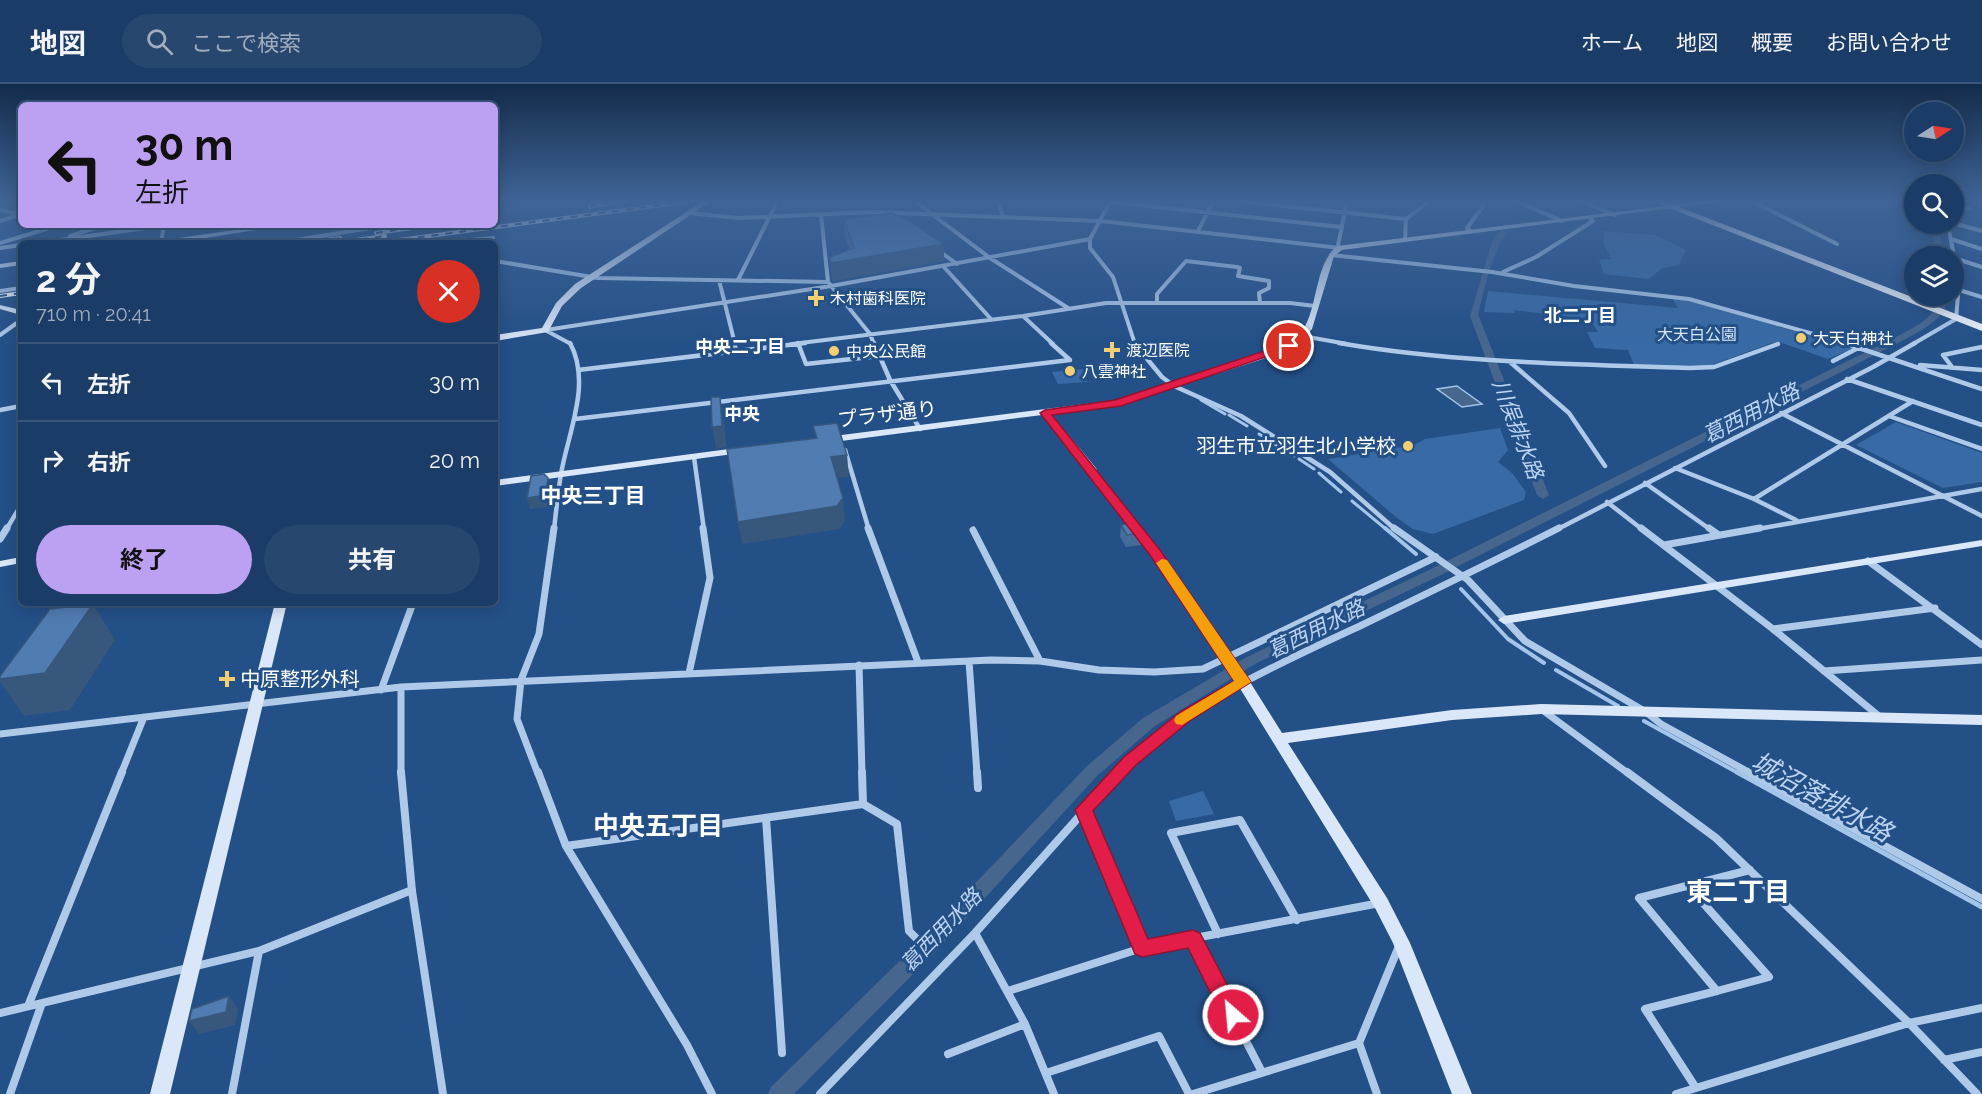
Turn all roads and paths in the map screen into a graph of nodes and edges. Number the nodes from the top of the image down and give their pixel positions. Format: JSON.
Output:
{"nodes":[{"id":1,"x":634,"y":249,"type":"edge"},
{"id":2,"x":754,"y":249,"type":"edge"},
{"id":3,"x":825,"y":249,"type":"edge"},
{"id":4,"x":935,"y":249,"type":"edge"},
{"id":5,"x":978,"y":249,"type":"edge"},
{"id":6,"x":1037,"y":249,"type":"edge"},
{"id":7,"x":1091,"y":249,"type":"edge"},
{"id":8,"x":1339,"y":249,"type":"edge"},
{"id":9,"x":1547,"y":249,"type":"edge"},
{"id":10,"x":1778,"y":249,"type":"edge"},
{"id":11,"x":1331,"y":255,"type":"junction"},
{"id":12,"x":990,"y":258,"type":"junction"},
{"id":13,"x":1964,"y":261,"type":"edge"},
{"id":14,"x":498,"y":262,"type":"edge"},
{"id":15,"x":18,"y":263,"type":"edge"},
{"id":16,"x":957,"y":264,"type":"junction"},
{"id":17,"x":0,"y":266,"type":"edge"},
{"id":18,"x":943,"y":266,"type":"junction"},
{"id":19,"x":1982,"y":267,"type":"edge"},
{"id":20,"x":1499,"y":272,"type":"junction"},
{"id":21,"x":591,"y":277,"type":"junction"},
{"id":22,"x":719,"y":280,"type":"junction"},
{"id":23,"x":738,"y":280,"type":"junction"},
{"id":24,"x":829,"y":284,"type":"junction"},
{"id":25,"x":18,"y":288,"type":"edge"},
{"id":26,"x":0,"y":291,"type":"edge"},
{"id":27,"x":1964,"y":292,"type":"edge"},
{"id":28,"x":1982,"y":297,"type":"edge"},
{"id":29,"x":1121,"y":302,"type":"junction"},
{"id":30,"x":1157,"y":302,"type":"junction"},
{"id":31,"x":723,"y":303,"type":"junction"},
{"id":32,"x":1260,"y":303,"type":"junction"},
{"id":33,"x":1315,"y":306,"type":"junction"},
{"id":34,"x":1959,"y":306,"type":"edge"},
{"id":35,"x":0,"y":307,"type":"edge"},
{"id":36,"x":1068,"y":308,"type":"junction"},
{"id":37,"x":18,"y":312,"type":"edge"},
{"id":38,"x":1023,"y":316,"type":"junction"},
{"id":39,"x":1954,"y":318,"type":"junction"},
{"id":40,"x":991,"y":319,"type":"junction"},
{"id":41,"x":18,"y":322,"type":"edge"},
{"id":42,"x":1982,"y":328,"type":"edge"},
{"id":43,"x":546,"y":330,"type":"junction"},
{"id":44,"x":870,"y":334,"type":"junction"},
{"id":45,"x":0,"y":335,"type":"edge"},
{"id":46,"x":1303,"y":336,"type":"junction"},
{"id":47,"x":498,"y":338,"type":"edge"},
{"id":48,"x":798,"y":342,"type":"junction"},
{"id":49,"x":1778,"y":344,"type":"dead end"},
{"id":50,"x":1982,"y":347,"type":"edge"},
{"id":51,"x":1862,"y":348,"type":"junction"},
{"id":52,"x":736,"y":350,"type":"junction"},
{"id":53,"x":879,"y":356,"type":"junction"},
{"id":54,"x":1887,"y":356,"type":"junction"},
{"id":55,"x":1833,"y":361,"type":"dead end"},
{"id":56,"x":1510,"y":362,"type":"junction"},
{"id":57,"x":1917,"y":366,"type":"junction"},
{"id":58,"x":1952,"y":367,"type":"junction"},
{"id":59,"x":578,"y":370,"type":"junction"},
{"id":60,"x":1982,"y":370,"type":"edge"},
{"id":61,"x":1847,"y":378,"type":"junction"},
{"id":62,"x":890,"y":380,"type":"junction"},
{"id":63,"x":1174,"y":386,"type":"junction"},
{"id":64,"x":1982,"y":389,"type":"edge"},
{"id":65,"x":1913,"y":401,"type":"junction"},
{"id":66,"x":18,"y":407,"type":"edge"},
{"id":67,"x":0,"y":410,"type":"edge"},
{"id":68,"x":1045,"y":413,"type":"junction"},
{"id":69,"x":1781,"y":413,"type":"junction"},
{"id":70,"x":1889,"y":416,"type":"junction"},
{"id":71,"x":575,"y":419,"type":"junction"},
{"id":72,"x":1982,"y":425,"type":"edge"},
{"id":73,"x":920,"y":429,"type":"junction"},
{"id":74,"x":842,"y":438,"type":"junction"},
{"id":75,"x":810,"y":441,"type":"edge"},
{"id":76,"x":1842,"y":444,"type":"junction"},
{"id":77,"x":758,"y":448,"type":"edge"},
{"id":78,"x":1982,"y":449,"type":"edge"},
{"id":79,"x":694,"y":457,"type":"junction"},
{"id":80,"x":1605,"y":466,"type":"dead end"},
{"id":81,"x":1675,"y":468,"type":"junction"},
{"id":82,"x":1092,"y":470,"type":"joint"},
{"id":83,"x":561,"y":473,"type":"junction"},
{"id":84,"x":498,"y":483,"type":"edge"},
{"id":85,"x":1646,"y":483,"type":"junction"},
{"id":86,"x":1982,"y":489,"type":"edge"},
{"id":87,"x":1944,"y":495,"type":"junction"},
{"id":88,"x":1754,"y":499,"type":"junction"},
{"id":89,"x":1607,"y":502,"type":"junction"},
{"id":90,"x":18,"y":510,"type":"edge"},
{"id":91,"x":1982,"y":516,"type":"edge"},
{"id":92,"x":1797,"y":520,"type":"junction"},
{"id":93,"x":973,"y":530,"type":"dead end"},
{"id":94,"x":1719,"y":535,"type":"junction"},
{"id":95,"x":0,"y":539,"type":"edge"},
{"id":96,"x":1982,"y":543,"type":"edge"},
{"id":97,"x":1664,"y":545,"type":"junction"},
{"id":98,"x":1438,"y":559,"type":"junction"},
{"id":99,"x":18,"y":561,"type":"edge"},
{"id":100,"x":1868,"y":561,"type":"junction"},
{"id":101,"x":0,"y":564,"type":"edge"},
{"id":102,"x":1461,"y":575,"type":"junction"},
{"id":103,"x":1717,"y":586,"type":"junction"},
{"id":104,"x":280,"y":606,"type":"edge"},
{"id":105,"x":412,"y":606,"type":"edge"},
{"id":106,"x":1935,"y":608,"type":"junction"},
{"id":107,"x":1504,"y":620,"type":"junction"},
{"id":108,"x":1773,"y":629,"type":"junction"},
{"id":109,"x":1982,"y":645,"type":"edge"},
{"id":110,"x":1226,"y":658,"type":"junction"},
{"id":111,"x":1982,"y":660,"type":"edge"},
{"id":112,"x":969,"y":661,"type":"junction"},
{"id":113,"x":1040,"y":661,"type":"junction"},
{"id":114,"x":918,"y":662,"type":"junction"},
{"id":115,"x":859,"y":665,"type":"junction"},
{"id":116,"x":1823,"y":671,"type":"junction"},
{"id":117,"x":689,"y":673,"type":"junction"},
{"id":118,"x":521,"y":680,"type":"junction"},
{"id":119,"x":1242,"y":680,"type":"junction"},
{"id":120,"x":401,"y":687,"type":"junction"},
{"id":121,"x":381,"y":690,"type":"junction"},
{"id":122,"x":256,"y":704,"type":"junction"},
{"id":123,"x":1540,"y":709,"type":"junction"},
{"id":124,"x":1646,"y":712,"type":"junction"},
{"id":125,"x":144,"y":717,"type":"junction"},
{"id":126,"x":1881,"y":717,"type":"junction"},
{"id":127,"x":1982,"y":720,"type":"edge"},
{"id":128,"x":0,"y":734,"type":"edge"},
{"id":129,"x":1279,"y":740,"type":"junction"},
{"id":130,"x":978,"y":788,"type":"dead end"},
{"id":131,"x":863,"y":804,"type":"junction"},
{"id":132,"x":1083,"y":810,"type":"junction"},
{"id":133,"x":766,"y":818,"type":"junction"},
{"id":134,"x":566,"y":846,"type":"junction"},
{"id":135,"x":1750,"y":870,"type":"junction"},
{"id":136,"x":1688,"y":886,"type":"junction"},
{"id":137,"x":412,"y":890,"type":"junction"},
{"id":138,"x":1982,"y":899,"type":"edge"},
{"id":139,"x":1381,"y":903,"type":"junction"},
{"id":140,"x":1297,"y":920,"type":"junction"},
{"id":141,"x":975,"y":933,"type":"junction"},
{"id":142,"x":1218,"y":934,"type":"junction"},
{"id":143,"x":916,"y":938,"type":"dead end"},
{"id":144,"x":1193,"y":939,"type":"junction"},
{"id":145,"x":1401,"y":943,"type":"junction"},
{"id":146,"x":1142,"y":948,"type":"junction"},
{"id":147,"x":259,"y":951,"type":"junction"},
{"id":148,"x":191,"y":968,"type":"junction"},
{"id":149,"x":1008,"y":991,"type":"junction"},
{"id":150,"x":1717,"y":991,"type":"junction"},
{"id":151,"x":42,"y":1003,"type":"junction"},
{"id":152,"x":28,"y":1006,"type":"junction"},
{"id":153,"x":1982,"y":1008,"type":"edge"},
{"id":154,"x":0,"y":1012,"type":"edge"},
{"id":155,"x":1909,"y":1023,"type":"junction"},
{"id":156,"x":1025,"y":1024,"type":"junction"},
{"id":157,"x":1359,"y":1042,"type":"junction"},
{"id":158,"x":1982,"y":1052,"type":"edge"},
{"id":159,"x":782,"y":1053,"type":"dead end"},
{"id":160,"x":948,"y":1054,"type":"dead end"},
{"id":161,"x":1944,"y":1060,"type":"junction"},
{"id":162,"x":1262,"y":1072,"type":"junction"},
{"id":163,"x":1046,"y":1073,"type":"junction"},
{"id":164,"x":1696,"y":1088,"type":"junction"},
{"id":165,"x":10,"y":1094,"type":"edge"},
{"id":166,"x":160,"y":1094,"type":"edge"},
{"id":167,"x":232,"y":1094,"type":"edge"},
{"id":168,"x":443,"y":1094,"type":"edge"},
{"id":169,"x":712,"y":1094,"type":"edge"},
{"id":170,"x":820,"y":1094,"type":"edge"},
{"id":171,"x":1054,"y":1094,"type":"edge"},
{"id":172,"x":1191,"y":1094,"type":"edge"},
{"id":173,"x":1377,"y":1094,"type":"edge"},
{"id":174,"x":1462,"y":1094,"type":"edge"},
{"id":175,"x":1676,"y":1094,"type":"edge"},
{"id":176,"x":1977,"y":1094,"type":"edge"}],
"edges":[{"from":1,"to":21,"type":"street"},
{"from":2,"to":23,"type":"street"},
{"from":3,"to":24,"type":"street"},
{"from":4,"to":16,"type":"street"},
{"from":5,"to":12,"type":"street"},
{"from":6,"to":12,"type":"street"},
{"from":7,"to":29,"type":"street"},
{"from":8,"to":11,"type":"street"},
{"from":9,"to":20,"type":"street"},
{"from":10,"to":39,"type":"main road"},
{"from":11,"to":20,"type":"street"},
{"from":11,"to":33,"type":"street"},
{"from":12,"to":16,"type":"street"},
{"from":12,"to":36,"type":"street"},
{"from":13,"to":19,"type":"street"},
{"from":14,"to":21,"type":"street"},
{"from":15,"to":17,"type":"street"},
{"from":16,"to":18,"type":"street"},
{"from":18,"to":24,"type":"street"},
{"from":18,"to":40,"type":"street"},
{"from":20,"to":51,"type":"street"},
{"from":21,"to":22,"type":"street"},
{"from":21,"to":43,"type":"street"},
{"from":22,"to":23,"type":"street"},
{"from":22,"to":31,"type":"street"},
{"from":23,"to":24,"type":"street"},
{"from":24,"to":31,"type":"street"},
{"from":24,"to":44,"type":"street"},
{"from":25,"to":26,"type":"street"},
{"from":27,"to":28,"type":"street"},
{"from":29,"to":30,"type":"street"},
{"from":29,"to":36,"type":"street"},
{"from":29,"to":63,"type":"street"},
{"from":30,"to":32,"type":"street"},
{"from":30,"to":32,"type":"street"},
{"from":31,"to":43,"type":"street"},
{"from":31,"to":52,"type":"street"},
{"from":32,"to":33,"type":"street"},
{"from":33,"to":46,"type":"street"},
{"from":34,"to":39,"type":"street"},
{"from":35,"to":37,"type":"street"},
{"from":36,"to":38,"type":"street"},
{"from":38,"to":40,"type":"street"},
{"from":38,"to":62,"type":"street"},
{"from":39,"to":42,"type":"main road"},
{"from":39,"to":54,"type":"street"},
{"from":40,"to":44,"type":"street"},
{"from":41,"to":45,"type":"street"},
{"from":43,"to":47,"type":"street"},
{"from":43,"to":59,"type":"street"},
{"from":44,"to":48,"type":"street"},
{"from":44,"to":53,"type":"street"},
{"from":46,"to":56,"type":"street"},
{"from":46,"to":63,"type":"street","name":"プラザ通り"},
{"from":48,"to":52,"type":"street"},
{"from":48,"to":53,"type":"street"},
{"from":49,"to":56,"type":"street"},
{"from":50,"to":58,"type":"street"},
{"from":51,"to":54,"type":"street"},
{"from":51,"to":55,"type":"street"},
{"from":52,"to":59,"type":"street"},
{"from":53,"to":62,"type":"street"},
{"from":54,"to":57,"type":"street"},
{"from":54,"to":61,"type":"street"},
{"from":56,"to":80,"type":"street"},
{"from":57,"to":58,"type":"street"},
{"from":57,"to":64,"type":"street"},
{"from":58,"to":60,"type":"street"},
{"from":59,"to":71,"type":"street"},
{"from":61,"to":65,"type":"street"},
{"from":61,"to":69,"type":"street"},
{"from":62,"to":71,"type":"street"},
{"from":62,"to":73,"type":"street"},
{"from":63,"to":68,"type":"street","name":"プラザ通り"},
{"from":63,"to":98,"type":"street"},
{"from":65,"to":70,"type":"street"},
{"from":65,"to":72,"type":"street"},
{"from":66,"to":67,"type":"street"},
{"from":68,"to":73,"type":"street","name":"プラザ通り"},
{"from":68,"to":82,"type":"street"},
{"from":69,"to":76,"type":"street"},
{"from":69,"to":81,"type":"street"},
{"from":70,"to":76,"type":"street"},
{"from":70,"to":78,"type":"street"},
{"from":71,"to":83,"type":"street"},
{"from":73,"to":74,"type":"street","name":"プラザ通り"},
{"from":74,"to":75,"type":"street","name":"プラザ通り"},
{"from":74,"to":114,"type":"street"},
{"from":76,"to":87,"type":"street"},
{"from":76,"to":88,"type":"street"},
{"from":77,"to":79,"type":"street"},
{"from":79,"to":83,"type":"street"},
{"from":79,"to":117,"type":"street"},
{"from":81,"to":85,"type":"street"},
{"from":81,"to":88,"type":"street"},
{"from":82,"to":110,"type":"street"},
{"from":83,"to":84,"type":"street"},
{"from":83,"to":118,"type":"street"},
{"from":85,"to":89,"type":"street"},
{"from":85,"to":94,"type":"street"},
{"from":86,"to":87,"type":"street"},
{"from":87,"to":91,"type":"street"},
{"from":87,"to":92,"type":"street"},
{"from":88,"to":92,"type":"street"},
{"from":89,"to":97,"type":"street"},
{"from":89,"to":102,"type":"street"},
{"from":90,"to":95,"type":"street"},
{"from":92,"to":94,"type":"street"},
{"from":93,"to":113,"type":"street"},
{"from":94,"to":97,"type":"street"},
{"from":96,"to":100,"type":"street"},
{"from":97,"to":103,"type":"street"},
{"from":98,"to":102,"type":"street"},
{"from":98,"to":110,"type":"street"},
{"from":99,"to":101,"type":"street"},
{"from":100,"to":103,"type":"street"},
{"from":100,"to":106,"type":"street"},
{"from":102,"to":107,"type":"street"},
{"from":102,"to":119,"type":"street"},
{"from":103,"to":107,"type":"street"},
{"from":103,"to":108,"type":"street"},
{"from":104,"to":122,"type":"street"},
{"from":105,"to":121,"type":"street"},
{"from":106,"to":108,"type":"street"},
{"from":106,"to":109,"type":"street"},
{"from":107,"to":124,"type":"street"},
{"from":108,"to":116,"type":"street"},
{"from":110,"to":113,"type":"street"},
{"from":110,"to":119,"type":"street"},
{"from":111,"to":116,"type":"street"},
{"from":112,"to":113,"type":"street"},
{"from":112,"to":114,"type":"street"},
{"from":112,"to":130,"type":"street"},
{"from":114,"to":115,"type":"street"},
{"from":115,"to":117,"type":"street"},
{"from":115,"to":131,"type":"street"},
{"from":116,"to":126,"type":"street"},
{"from":117,"to":118,"type":"street"},
{"from":118,"to":120,"type":"street"},
{"from":118,"to":134,"type":"street"},
{"from":119,"to":129,"type":"street"},
{"from":119,"to":132,"type":"street"},
{"from":120,"to":121,"type":"street"},
{"from":120,"to":137,"type":"street"},
{"from":121,"to":122,"type":"street"},
{"from":122,"to":125,"type":"street"},
{"from":122,"to":148,"type":"street"},
{"from":123,"to":124,"type":"street"},
{"from":123,"to":129,"type":"street"},
{"from":123,"to":135,"type":"street"},
{"from":124,"to":126,"type":"street"},
{"from":124,"to":138,"type":"street"},
{"from":125,"to":128,"type":"street"},
{"from":125,"to":152,"type":"street"},
{"from":126,"to":127,"type":"street"},
{"from":129,"to":139,"type":"street"},
{"from":131,"to":133,"type":"street"},
{"from":131,"to":143,"type":"street"},
{"from":132,"to":141,"type":"street"},
{"from":132,"to":146,"type":"street"},
{"from":133,"to":134,"type":"street"},
{"from":133,"to":159,"type":"street"},
{"from":134,"to":169,"type":"street"},
{"from":135,"to":136,"type":"street"},
{"from":135,"to":155,"type":"street"},
{"from":136,"to":150,"type":"street"},
{"from":136,"to":150,"type":"street"},
{"from":137,"to":147,"type":"street"},
{"from":137,"to":168,"type":"street"},
{"from":139,"to":140,"type":"street"},
{"from":139,"to":145,"type":"street"},
{"from":140,"to":142,"type":"street"},
{"from":140,"to":142,"type":"street"},
{"from":141,"to":149,"type":"street"},
{"from":141,"to":170,"type":"street"},
{"from":142,"to":144,"type":"street"},
{"from":144,"to":146,"type":"street"},
{"from":144,"to":162,"type":"street"},
{"from":145,"to":157,"type":"street"},
{"from":145,"to":174,"type":"street"},
{"from":146,"to":149,"type":"street"},
{"from":147,"to":148,"type":"street"},
{"from":147,"to":167,"type":"street"},
{"from":148,"to":151,"type":"street"},
{"from":148,"to":166,"type":"street"},
{"from":149,"to":156,"type":"street"},
{"from":150,"to":164,"type":"street"},
{"from":151,"to":152,"type":"street"},
{"from":151,"to":165,"type":"street"},
{"from":152,"to":154,"type":"street"},
{"from":153,"to":155,"type":"street"},
{"from":155,"to":161,"type":"street"},
{"from":155,"to":164,"type":"street"},
{"from":156,"to":160,"type":"street"},
{"from":156,"to":163,"type":"street"},
{"from":157,"to":162,"type":"street"},
{"from":157,"to":173,"type":"street"},
{"from":158,"to":161,"type":"street"},
{"from":161,"to":176,"type":"street"},
{"from":162,"to":172,"type":"street"},
{"from":163,"to":171,"type":"street"},
{"from":163,"to":172,"type":"street"},
{"from":164,"to":175,"type":"street"}]}
